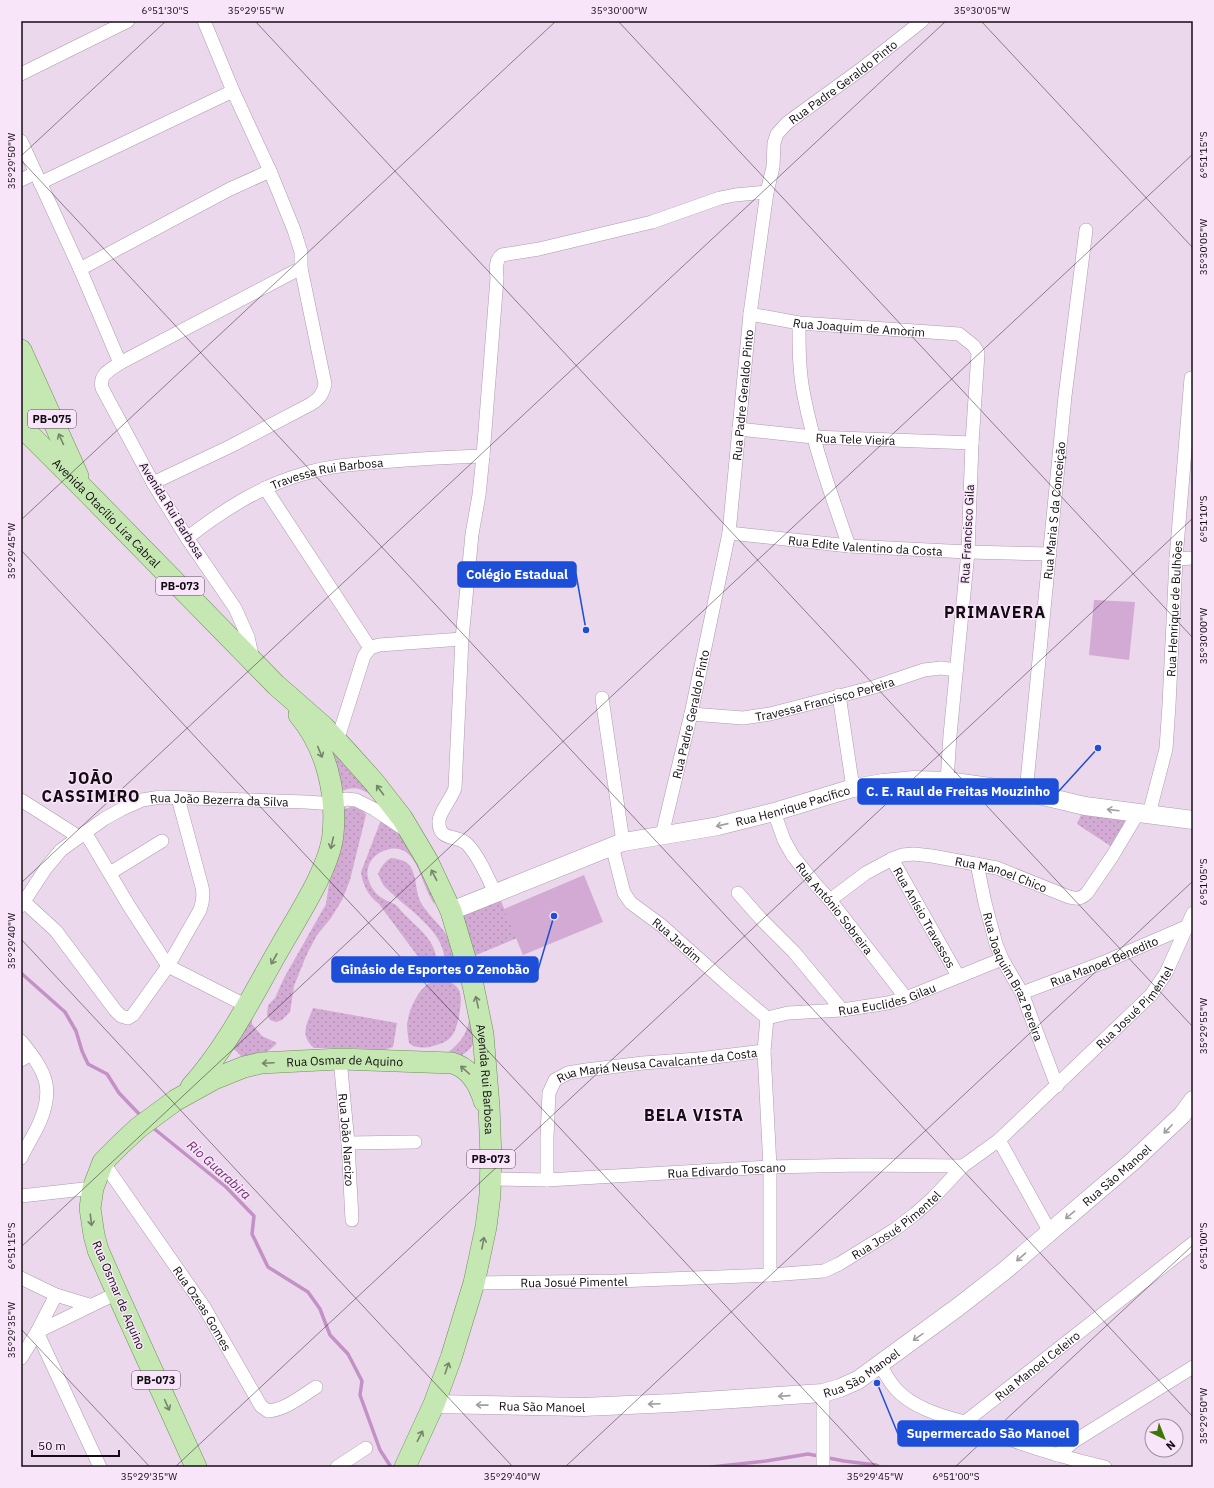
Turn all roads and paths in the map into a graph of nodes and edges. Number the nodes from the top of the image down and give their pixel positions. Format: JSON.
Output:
{"nodes":[{"id":1,"x":128,"y":21,"type":"edge"},
{"id":2,"x":204,"y":21,"type":"edge"},
{"id":3,"x":922,"y":21,"type":"edge"},
{"id":4,"x":21,"y":74,"type":"edge"},
{"id":5,"x":233,"y":91,"type":"junction"},
{"id":6,"x":22,"y":149,"type":"edge"},
{"id":7,"x":270,"y":171,"type":"junction"},
{"id":8,"x":38,"y":178,"type":"junction"},
{"id":9,"x":21,"y":180,"type":"edge"},
{"id":10,"x":768,"y":192,"type":"junction"},
{"id":11,"x":1086,"y":230,"type":"dead end"},
{"id":12,"x":301,"y":268,"type":"junction"},
{"id":13,"x":80,"y":269,"type":"junction"},
{"id":14,"x":750,"y":314,"type":"junction"},
{"id":15,"x":799,"y":323,"type":"junction"},
{"id":16,"x":967,"y":339,"type":"joint"},
{"id":17,"x":21,"y":350,"type":"edge"},
{"id":18,"x":120,"y":363,"type":"junction"},
{"id":19,"x":30,"y":370,"type":"junction"},
{"id":20,"x":1191,"y":378,"type":"dead end"},
{"id":21,"x":21,"y":423,"type":"edge"},
{"id":22,"x":21,"y":426,"type":"edge"},
{"id":23,"x":739,"y":429,"type":"junction"},
{"id":24,"x":813,"y":437,"type":"junction"},
{"id":25,"x":972,"y":443,"type":"junction"},
{"id":26,"x":483,"y":456,"type":"junction"},
{"id":27,"x":153,"y":483,"type":"junction"},
{"id":28,"x":84,"y":488,"type":"junction"},
{"id":29,"x":266,"y":488,"type":"junction"},
{"id":30,"x":729,"y":533,"type":"junction"},
{"id":31,"x":187,"y":538,"type":"junction"},
{"id":32,"x":849,"y":546,"type":"junction"},
{"id":33,"x":968,"y":552,"type":"junction"},
{"id":34,"x":1050,"y":554,"type":"junction"},
{"id":35,"x":1193,"y":558,"type":"edge"},
{"id":36,"x":1176,"y":559,"type":"junction"},
{"id":37,"x":462,"y":639,"type":"junction"},
{"id":38,"x":370,"y":648,"type":"junction"},
{"id":39,"x":254,"y":663,"type":"junction"},
{"id":40,"x":956,"y":670,"type":"junction"},
{"id":41,"x":276,"y":685,"type":"junction"},
{"id":42,"x":839,"y":695,"type":"junction"},
{"id":43,"x":602,"y":698,"type":"dead end"},
{"id":44,"x":691,"y":714,"type":"junction"},
{"id":45,"x":337,"y":741,"type":"junction"},
{"id":46,"x":947,"y":781,"type":"junction"},
{"id":47,"x":853,"y":788,"type":"junction"},
{"id":48,"x":1026,"y":792,"type":"junction"},
{"id":49,"x":178,"y":798,"type":"junction"},
{"id":50,"x":21,"y":800,"type":"edge"},
{"id":51,"x":334,"y":804,"type":"junction"},
{"id":52,"x":774,"y":812,"type":"junction"},
{"id":53,"x":1144,"y":814,"type":"junction"},
{"id":54,"x":1193,"y":820,"type":"edge"},
{"id":55,"x":410,"y":833,"type":"junction"},
{"id":56,"x":82,"y":834,"type":"junction"},
{"id":57,"x":662,"y":835,"type":"junction"},
{"id":58,"x":162,"y":841,"type":"dead end"},
{"id":59,"x":617,"y":844,"type":"junction"},
{"id":60,"x":892,"y":859,"type":"junction"},
{"id":61,"x":977,"y":864,"type":"junction"},
{"id":62,"x":110,"y":873,"type":"junction"},
{"id":63,"x":495,"y":893,"type":"junction"},
{"id":64,"x":738,"y":893,"type":"dead end"},
{"id":65,"x":830,"y":900,"type":"junction"},
{"id":66,"x":22,"y":902,"type":"edge"},
{"id":67,"x":451,"y":911,"type":"junction"},
{"id":68,"x":1193,"y":913,"type":"edge"},
{"id":69,"x":1186,"y":927,"type":"junction"},
{"id":70,"x":1002,"y":959,"type":"junction"},
{"id":71,"x":168,"y":966,"type":"junction"},
{"id":72,"x":958,"y":976,"type":"junction"},
{"id":73,"x":1022,"y":993,"type":"junction"},
{"id":74,"x":906,"y":998,"type":"junction"},
{"id":75,"x":247,"y":1006,"type":"junction"},
{"id":76,"x":842,"y":1010,"type":"junction"},
{"id":77,"x":767,"y":1018,"type":"junction"},
{"id":78,"x":21,"y":1041,"type":"edge"},
{"id":79,"x":222,"y":1047,"type":"junction"},
{"id":80,"x":764,"y":1051,"type":"junction"},
{"id":81,"x":26,"y":1057,"type":"edge"},
{"id":82,"x":340,"y":1059,"type":"junction"},
{"id":83,"x":238,"y":1070,"type":"junction"},
{"id":84,"x":1057,"y":1086,"type":"junction"},
{"id":85,"x":1193,"y":1100,"type":"edge"},
{"id":86,"x":169,"y":1105,"type":"junction"},
{"id":87,"x":490,"y":1116,"type":"junction"},
{"id":88,"x":999,"y":1140,"type":"junction"},
{"id":89,"x":415,"y":1142,"type":"dead end"},
{"id":90,"x":348,"y":1143,"type":"junction"},
{"id":91,"x":21,"y":1158,"type":"edge"},
{"id":92,"x":103,"y":1162,"type":"junction"},
{"id":93,"x":963,"y":1166,"type":"junction"},
{"id":94,"x":770,"y":1167,"type":"junction"},
{"id":95,"x":491,"y":1179,"type":"junction"},
{"id":96,"x":547,"y":1180,"type":"junction"},
{"id":97,"x":93,"y":1188,"type":"junction"},
{"id":98,"x":21,"y":1196,"type":"edge"},
{"id":99,"x":352,"y":1220,"type":"dead end"},
{"id":100,"x":1050,"y":1232,"type":"junction"},
{"id":101,"x":1193,"y":1243,"type":"edge"},
{"id":102,"x":770,"y":1275,"type":"junction"},
{"id":103,"x":21,"y":1278,"type":"edge"},
{"id":104,"x":474,"y":1283,"type":"junction"},
{"id":105,"x":117,"y":1293,"type":"junction"},
{"id":106,"x":56,"y":1295,"type":"junction"},
{"id":107,"x":89,"y":1305,"type":"junction"},
{"id":108,"x":37,"y":1332,"type":"junction"},
{"id":109,"x":21,"y":1358,"type":"edge"},
{"id":110,"x":880,"y":1364,"type":"junction"},
{"id":111,"x":1193,"y":1367,"type":"edge"},
{"id":112,"x":316,"y":1387,"type":"dead end"},
{"id":113,"x":823,"y":1392,"type":"junction"},
{"id":114,"x":434,"y":1404,"type":"junction"},
{"id":115,"x":965,"y":1422,"type":"junction"},
{"id":116,"x":366,"y":1448,"type":"dead end"},
{"id":117,"x":1057,"y":1455,"type":"junction"},
{"id":118,"x":100,"y":1467,"type":"edge"},
{"id":119,"x":196,"y":1467,"type":"edge"},
{"id":120,"x":337,"y":1467,"type":"edge"},
{"id":121,"x":405,"y":1467,"type":"edge"},
{"id":122,"x":822,"y":1467,"type":"edge"},
{"id":123,"x":1105,"y":1467,"type":"edge"}],
"edges":[{"from":1,"to":4,"type":"street"},
{"from":2,"to":5,"type":"street"},
{"from":3,"to":10,"type":"street","name":"Rua Padre Geraldo Pinto"},
{"from":5,"to":7,"type":"street"},
{"from":5,"to":8,"type":"street"},
{"from":6,"to":8,"type":"street"},
{"from":7,"to":12,"type":"street"},
{"from":7,"to":13,"type":"street"},
{"from":8,"to":9,"type":"street"},
{"from":8,"to":13,"type":"street"},
{"from":10,"to":14,"type":"street","name":"Rua Padre Geraldo Pinto"},
{"from":10,"to":26,"type":"street"},
{"from":11,"to":34,"type":"street","name":"Rua Maria S da Conceição"},
{"from":12,"to":18,"type":"street","name":"Avenida Rui Barbosa"},
{"from":12,"to":27,"type":"street"},
{"from":13,"to":18,"type":"street"},
{"from":14,"to":15,"type":"street","name":"Rua Joaquim de Amorim"},
{"from":14,"to":23,"type":"street","name":"Rua Padre Geraldo Pinto"},
{"from":15,"to":16,"type":"street","name":"Rua Joaquim de Amorim"},
{"from":15,"to":24,"type":"street"},
{"from":16,"to":25,"type":"street","name":"Rua Francisco Gila"},
{"from":17,"to":19,"type":"main road","number":"PB-075"},
{"from":18,"to":27,"type":"street","name":"Avenida Rui Barbosa"},
{"from":19,"to":21,"type":"main road"},
{"from":28,"to":19,"type":"main road","number":"PB-075","one_way":true},
{"from":20,"to":36,"type":"street","name":"Rua Henrique de Bulhões"},
{"from":22,"to":28,"type":"main road","name":"Avenida Otacílio Lira Cabral","number":"PB-073"},
{"from":23,"to":24,"type":"street","name":"Rua Tele Vieira"},
{"from":23,"to":30,"type":"street","name":"Rua Padre Geraldo Pinto"},
{"from":24,"to":25,"type":"street","name":"Rua Tele Vieira"},
{"from":24,"to":32,"type":"street"},
{"from":25,"to":33,"type":"street","name":"Rua Francisco Gila"},
{"from":26,"to":29,"type":"street","name":"Travessa Rui Barbosa"},
{"from":26,"to":37,"type":"street"},
{"from":27,"to":31,"type":"street","name":"Avenida Rui Barbosa"},
{"from":28,"to":39,"type":"main road","name":"Avenida Otacílio Lira Cabral","number":"PB-073"},
{"from":29,"to":31,"type":"street","name":"Travessa Rui Barbosa"},
{"from":29,"to":38,"type":"street"},
{"from":30,"to":32,"type":"street","name":"Rua Edite Valentino da Costa"},
{"from":30,"to":44,"type":"street","name":"Rua Padre Geraldo Pinto"},
{"from":31,"to":39,"type":"street","name":"Avenida Rui Barbosa"},
{"from":32,"to":33,"type":"street","name":"Rua Edite Valentino da Costa"},
{"from":33,"to":34,"type":"street","name":"Rua Edite Valentino da Costa"},
{"from":33,"to":40,"type":"street","name":"Rua Francisco Gila"},
{"from":34,"to":48,"type":"street","name":"Rua Maria S da Conceição"},
{"from":35,"to":36,"type":"street"},
{"from":36,"to":53,"type":"street","name":"Rua Henrique de Bulhões"},
{"from":37,"to":38,"type":"street"},
{"from":37,"to":63,"type":"street"},
{"from":38,"to":45,"type":"street"},
{"from":39,"to":41,"type":"main road","name":"Avenida Otacílio Lira Cabral","number":"PB-073"},
{"from":40,"to":42,"type":"street","name":"Travessa Francisco Pereira"},
{"from":40,"to":46,"type":"street","name":"Rua Francisco Gila"},
{"from":41,"to":45,"type":"main road","name":"Avenida Otacílio Lira Cabral","number":"PB-073"},
{"from":41,"to":51,"type":"main road","name":"Avenida Otacílio Lira Cabral","number":"PB-073","one_way":true},
{"from":42,"to":44,"type":"street","name":"Travessa Francisco Pereira"},
{"from":42,"to":47,"type":"street"},
{"from":43,"to":59,"type":"street","name":"Rua Jardim"},
{"from":44,"to":57,"type":"street","name":"Rua Padre Geraldo Pinto"},
{"from":55,"to":45,"type":"main road","name":"Avenida Rui Barbosa","number":"PB-073","one_way":true},
{"from":46,"to":47,"type":"main road","name":"Rua Henrique Pacífico"},
{"from":46,"to":48,"type":"main road","name":"Rua Henrique Pacífico"},
{"from":47,"to":52,"type":"main road","name":"Rua Henrique Pacífico"},
{"from":53,"to":48,"type":"main road","name":"Rua Henrique Pacífico","one_way":true},
{"from":49,"to":51,"type":"street","name":"Rua João Bezerra da Silva"},
{"from":49,"to":56,"type":"street","name":"Rua João Bezerra da Silva"},
{"from":49,"to":71,"type":"street"},
{"from":50,"to":56,"type":"street"},
{"from":51,"to":55,"type":"street","name":"Rua João Bezerra da Silva"},
{"from":51,"to":75,"type":"main road","name":"Rua Osmar de Aquino","number":"PB-073","one_way":true},
{"from":52,"to":57,"type":"main road","name":"Rua Henrique Pacífico","one_way":true},
{"from":52,"to":65,"type":"street","name":"Rua António Sobreira"},
{"from":53,"to":54,"type":"main road","name":"Rua Henrique Pacífico"},
{"from":53,"to":61,"type":"street","name":"Rua Manoel Chico"},
{"from":67,"to":55,"type":"main road","name":"Avenida Rui Barbosa","number":"PB-073","one_way":true},
{"from":56,"to":62,"type":"street"},
{"from":56,"to":66,"type":"street","name":"Rua João Bezerra da Silva"},
{"from":57,"to":59,"type":"main road","name":"Rua Henrique Pacífico"},
{"from":58,"to":62,"type":"street"},
{"from":59,"to":63,"type":"main road","name":"Rua Henrique Pacífico"},
{"from":59,"to":77,"type":"street","name":"Rua Jardim"},
{"from":60,"to":61,"type":"street","name":"Rua Manoel Chico"},
{"from":60,"to":65,"type":"street","name":"Rua Manoel Chico"},
{"from":60,"to":72,"type":"street","name":"Rua Anísio Travassos"},
{"from":61,"to":70,"type":"street","name":"Rua Joaquim Braz Pereira"},
{"from":62,"to":71,"type":"street"},
{"from":63,"to":67,"type":"main road","name":"Rua Henrique Pacífico"},
{"from":64,"to":76,"type":"street"},
{"from":65,"to":74,"type":"street","name":"Rua António Sobreira"},
{"from":66,"to":71,"type":"street"},
{"from":87,"to":67,"type":"main road","name":"Avenida Rui Barbosa","number":"PB-073","one_way":true},
{"from":68,"to":69,"type":"street","name":"Rua Josué Pimentel"},
{"from":69,"to":73,"type":"street","name":"Rua Manoel Benedito"},
{"from":69,"to":84,"type":"street","name":"Rua Josué Pimentel"},
{"from":70,"to":72,"type":"street","name":"Rua Euclides Gilau"},
{"from":70,"to":73,"type":"street","name":"Rua Joaquim Braz Pereira"},
{"from":71,"to":75,"type":"street"},
{"from":72,"to":74,"type":"street","name":"Rua Euclides Gilau"},
{"from":73,"to":84,"type":"street","name":"Rua Joaquim Braz Pereira"},
{"from":74,"to":76,"type":"street","name":"Rua Euclides Gilau"},
{"from":75,"to":79,"type":"main road","name":"Rua Osmar de Aquino","number":"PB-073"},
{"from":76,"to":77,"type":"street","name":"Rua Euclides Gilau"},
{"from":77,"to":80,"type":"street"},
{"from":78,"to":81,"type":"street"},
{"from":79,"to":83,"type":"main road"},
{"from":79,"to":86,"type":"main road","name":"Rua Osmar de Aquino","number":"PB-073"},
{"from":80,"to":94,"type":"street"},
{"from":80,"to":96,"type":"street","name":"Rua Maria Neusa Cavalcante da Costa"},
{"from":81,"to":91,"type":"street"},
{"from":82,"to":83,"type":"main road","name":"Rua Osmar de Aquino","one_way":true},
{"from":87,"to":82,"type":"main road","name":"Rua Osmar de Aquino","one_way":true},
{"from":82,"to":90,"type":"street","name":"Rua João Narcizo"},
{"from":83,"to":86,"type":"main road","name":"Rua Osmar de Aquino"},
{"from":84,"to":88,"type":"street","name":"Rua Josué Pimentel"},
{"from":85,"to":100,"type":"main road","name":"Rua São Manoel","one_way":true},
{"from":86,"to":92,"type":"main road","name":"Rua Osmar de Aquino","number":"PB-073"},
{"from":87,"to":95,"type":"main road","name":"Avenida Rui Barbosa","number":"PB-073"},
{"from":88,"to":93,"type":"street","name":"Rua Josué Pimentel"},
{"from":88,"to":100,"type":"street"},
{"from":89,"to":90,"type":"street"},
{"from":90,"to":99,"type":"street","name":"Rua João Narcizo"},
{"from":92,"to":97,"type":"main road","name":"Rua Osmar de Aquino","number":"PB-073"},
{"from":92,"to":112,"type":"street","name":"Rua Ozeas Gomes"},
{"from":93,"to":94,"type":"street","name":"Rua Edivardo Toscano"},
{"from":93,"to":102,"type":"street","name":"Rua Josué Pimentel"},
{"from":94,"to":96,"type":"street","name":"Rua Edivardo Toscano"},
{"from":94,"to":102,"type":"street"},
{"from":95,"to":96,"type":"street","name":"Rua Edivardo Toscano"},
{"from":104,"to":95,"type":"main road","name":"Avenida Rui Barbosa","number":"PB-073","one_way":true},
{"from":97,"to":98,"type":"street"},
{"from":97,"to":105,"type":"main road","name":"Rua Osmar de Aquino","number":"PB-073","one_way":true},
{"from":100,"to":110,"type":"main road","name":"Rua São Manoel","one_way":true},
{"from":101,"to":115,"type":"street","name":"Rua Manoel Celeiro"},
{"from":102,"to":104,"type":"street","name":"Rua Josué Pimentel"},
{"from":103,"to":106,"type":"street"},
{"from":114,"to":104,"type":"main road","name":"Avenida Rui Barbosa","number":"PB-073","one_way":true},
{"from":105,"to":107,"type":"street"},
{"from":105,"to":119,"type":"main road","name":"Rua Osmar de Aquino","number":"PB-073","one_way":true},
{"from":106,"to":107,"type":"street"},
{"from":106,"to":108,"type":"street"},
{"from":107,"to":108,"type":"street"},
{"from":108,"to":109,"type":"street"},
{"from":108,"to":118,"type":"street"},
{"from":110,"to":113,"type":"main road","name":"Rua São Manoel"},
{"from":110,"to":115,"type":"street"},
{"from":111,"to":117,"type":"street"},
{"from":113,"to":114,"type":"main road","name":"Rua São Manoel","one_way":true},
{"from":113,"to":122,"type":"street"},
{"from":121,"to":114,"type":"main road","name":"Avenida Rui Barbosa","number":"PB-073","one_way":true},
{"from":115,"to":117,"type":"street"},
{"from":116,"to":120,"type":"street"},
{"from":117,"to":123,"type":"street"}]}
